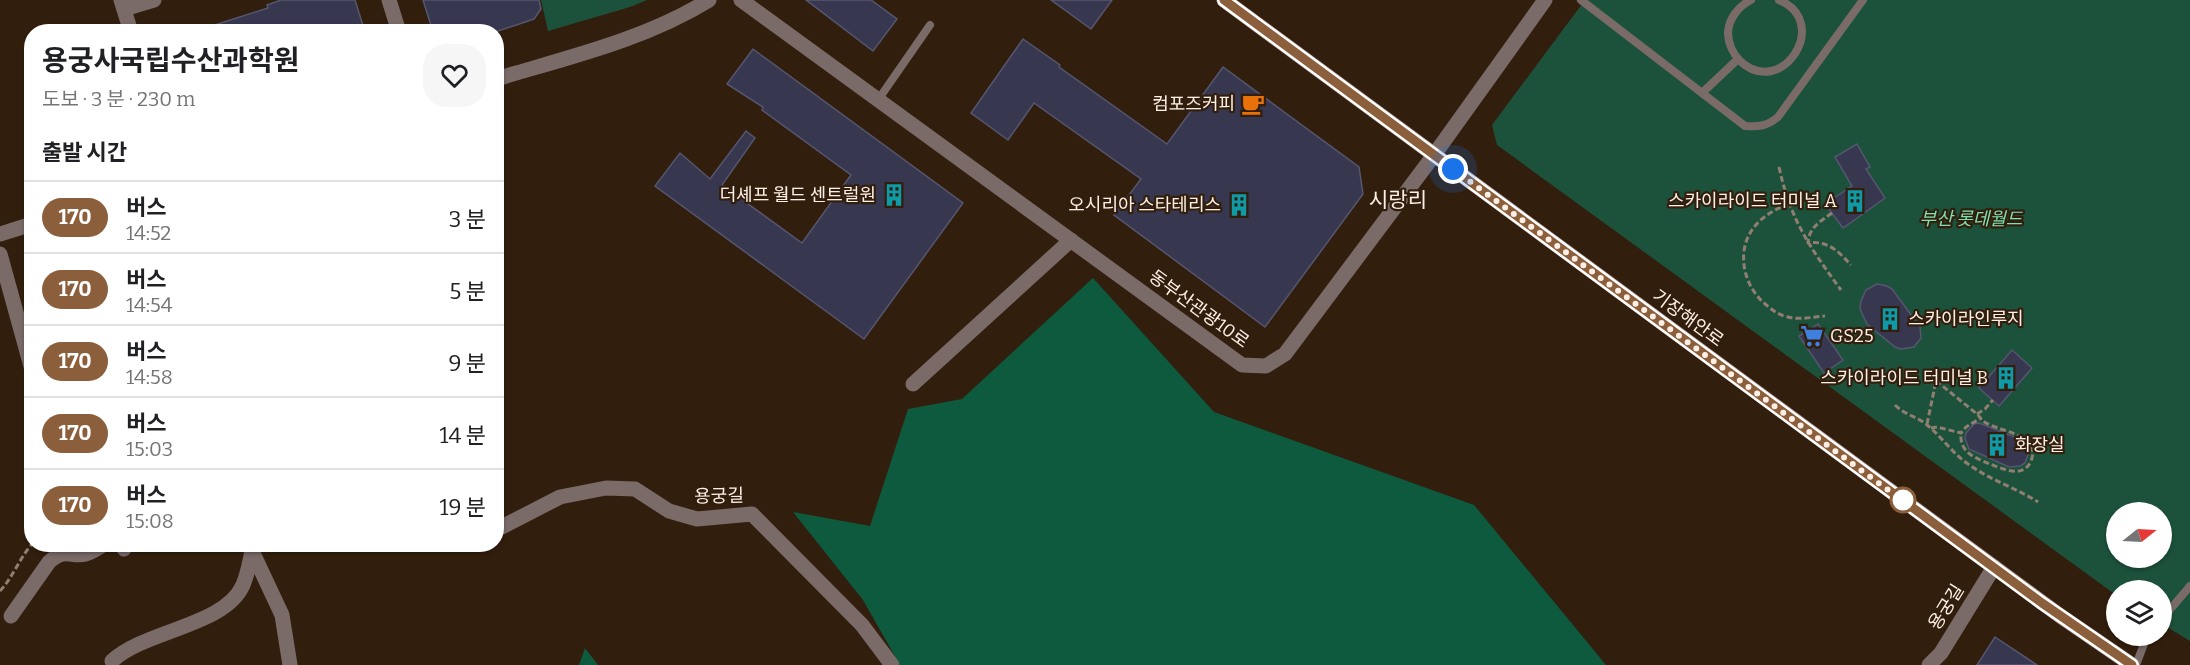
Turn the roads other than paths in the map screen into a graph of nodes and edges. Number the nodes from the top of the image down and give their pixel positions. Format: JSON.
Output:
{"nodes":[{"id":1,"x":154,"y":0,"type":"edge"},
{"id":2,"x":389,"y":0,"type":"edge"},
{"id":3,"x":709,"y":0,"type":"edge"},
{"id":4,"x":741,"y":0,"type":"edge"},
{"id":5,"x":1224,"y":0,"type":"edge"},
{"id":6,"x":1545,"y":0,"type":"edge"},
{"id":7,"x":1581,"y":0,"type":"edge"},
{"id":8,"x":1751,"y":0,"type":"edge"},
{"id":9,"x":1863,"y":0,"type":"edge"},
{"id":10,"x":1785,"y":2,"type":"edge"},
{"id":11,"x":123,"y":5,"type":"edge"},
{"id":12,"x":129,"y":24,"type":"edge"},
{"id":13,"x":396,"y":24,"type":"edge"},
{"id":14,"x":930,"y":25,"type":"dead end"},
{"id":15,"x":1738,"y":59,"type":"junction"},
{"id":16,"x":504,"y":77,"type":"edge"},
{"id":17,"x":1702,"y":93,"type":"junction"},
{"id":18,"x":878,"y":100,"type":"junction"},
{"id":19,"x":1434,"y":155,"type":"junction"},
{"id":20,"x":24,"y":226,"type":"edge"},
{"id":21,"x":0,"y":234,"type":"edge"},
{"id":22,"x":1071,"y":240,"type":"junction"},
{"id":23,"x":0,"y":254,"type":"edge"},
{"id":24,"x":24,"y":341,"type":"edge"},
{"id":25,"x":912,"y":384,"type":"dead end"},
{"id":26,"x":504,"y":526,"type":"edge"},
{"id":27,"x":64,"y":552,"type":"edge"},
{"id":28,"x":64,"y":552,"type":"edge"},
{"id":29,"x":89,"y":552,"type":"edge"},
{"id":30,"x":251,"y":552,"type":"edge"},
{"id":31,"x":254,"y":552,"type":"edge"},
{"id":32,"x":1994,"y":567,"type":"junction"},
{"id":33,"x":2190,"y":586,"type":"edge"},
{"id":34,"x":2172,"y":607,"type":"edge"},
{"id":35,"x":11,"y":616,"type":"dead end"},
{"id":36,"x":2143,"y":646,"type":"edge"},
{"id":37,"x":112,"y":661,"type":"dead end"},
{"id":38,"x":290,"y":665,"type":"edge"},
{"id":39,"x":892,"y":665,"type":"edge"},
{"id":40,"x":1929,"y":665,"type":"edge"},
{"id":41,"x":2134,"y":665,"type":"edge"}],
"edges":[{"from":1,"to":11,"type":"street"},
{"from":2,"to":13,"type":"street"},
{"from":3,"to":16,"type":"street"},
{"from":4,"to":18,"type":"street","name":"동부산관광10로"},
{"from":5,"to":19,"type":"main road","name":"기장해안로"},
{"from":6,"to":19,"type":"street","name":"동부산관광10로"},
{"from":7,"to":17,"type":"lane"},
{"from":8,"to":15,"type":"lane"},
{"from":9,"to":17,"type":"lane"},
{"from":10,"to":15,"type":"lane"},
{"from":11,"to":12,"type":"street"},
{"from":14,"to":18,"type":"lane"},
{"from":15,"to":17,"type":"lane"},
{"from":18,"to":22,"type":"street","name":"동부산관광10로"},
{"from":19,"to":22,"type":"street","name":"동부산관광10로"},
{"from":19,"to":32,"type":"main road","name":"기장해안로"},
{"from":20,"to":21,"type":"street"},
{"from":22,"to":25,"type":"street"},
{"from":23,"to":24,"type":"street"},
{"from":26,"to":39,"type":"street","name":"용궁길"},
{"from":27,"to":35,"type":"street"},
{"from":28,"to":29,"type":"street"},
{"from":30,"to":37,"type":"street"},
{"from":31,"to":38,"type":"street"},
{"from":32,"to":40,"type":"street","name":"용궁길"},
{"from":32,"to":41,"type":"main road","name":"기장해안로"},
{"from":33,"to":34,"type":"lane"},
{"from":36,"to":41,"type":"lane"}]}
